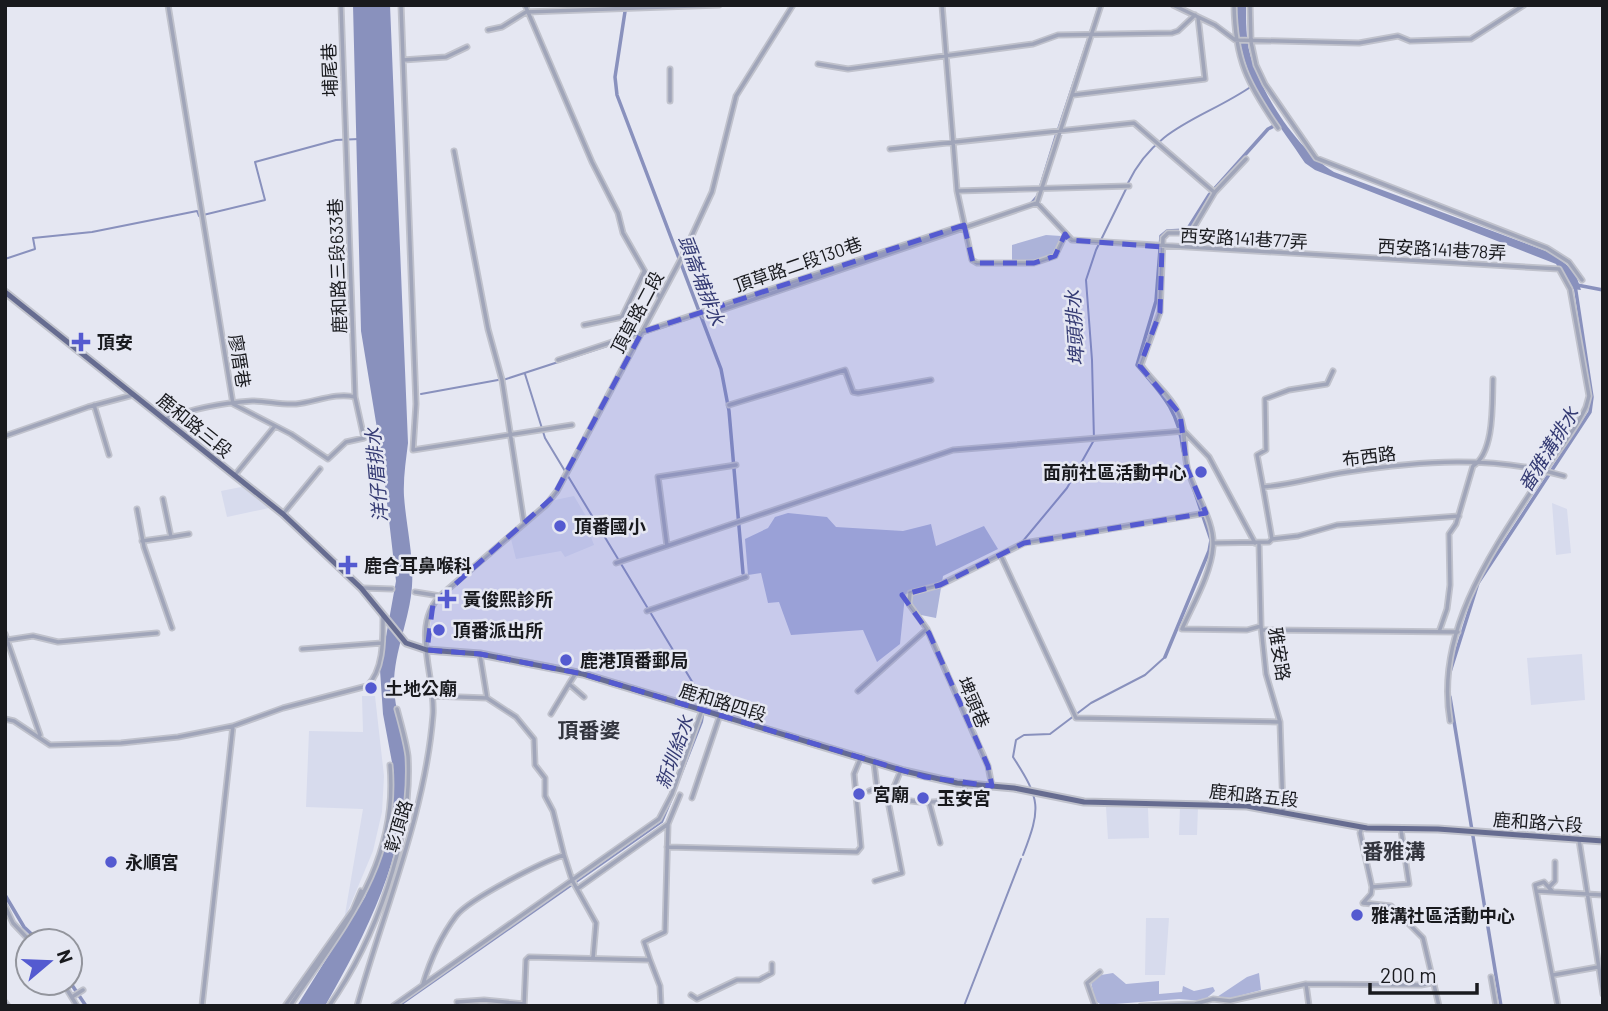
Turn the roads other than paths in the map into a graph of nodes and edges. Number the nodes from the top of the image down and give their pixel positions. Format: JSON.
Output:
{"nodes":[{"id":1,"x":168,"y":5,"type":"edge"},
{"id":2,"x":341,"y":5,"type":"edge"},
{"id":3,"x":401,"y":5,"type":"edge"},
{"id":4,"x":525,"y":5,"type":"edge"},
{"id":5,"x":719,"y":5,"type":"edge"},
{"id":6,"x":793,"y":5,"type":"edge"},
{"id":7,"x":942,"y":5,"type":"edge"},
{"id":8,"x":1101,"y":5,"type":"edge"},
{"id":9,"x":1173,"y":5,"type":"edge"},
{"id":10,"x":1234,"y":5,"type":"edge"},
{"id":11,"x":1250,"y":5,"type":"edge"},
{"id":12,"x":1524,"y":5,"type":"edge"},
{"id":13,"x":1511,"y":8,"type":"edge"},
{"id":14,"x":526,"y":12,"type":"junction"},
{"id":15,"x":1197,"y":16,"type":"junction"},
{"id":16,"x":488,"y":30,"type":"dead end"},
{"id":17,"x":1092,"y":33,"type":"junction"},
{"id":18,"x":1235,"y":40,"type":"junction"},
{"id":19,"x":1251,"y":41,"type":"junction"},
{"id":20,"x":467,"y":47,"type":"dead end"},
{"id":21,"x":945,"y":54,"type":"junction"},
{"id":22,"x":403,"y":60,"type":"junction"},
{"id":23,"x":818,"y":64,"type":"dead end"},
{"id":24,"x":670,"y":69,"type":"dead end"},
{"id":25,"x":1073,"y":95,"type":"junction"},
{"id":26,"x":670,"y":101,"type":"dead end"},
{"id":27,"x":1278,"y":128,"type":"dead end"},
{"id":28,"x":1061,"y":131,"type":"junction"},
{"id":29,"x":346,"y":134,"type":"joint"},
{"id":30,"x":952,"y":142,"type":"junction"},
{"id":31,"x":890,"y":149,"type":"dead end"},
{"id":32,"x":454,"y":151,"type":"dead end"},
{"id":33,"x":1245,"y":159,"type":"dead end"},
{"id":34,"x":1127,"y":185,"type":"dead end"},
{"id":35,"x":957,"y":191,"type":"junction"},
{"id":36,"x":1042,"y":191,"type":"junction"},
{"id":37,"x":1213,"y":191,"type":"junction"},
{"id":38,"x":1037,"y":202,"type":"junction"},
{"id":39,"x":964,"y":227,"type":"junction"},
{"id":40,"x":1065,"y":234,"type":"junction"},
{"id":41,"x":1162,"y":247,"type":"junction"},
{"id":42,"x":1325,"y":256,"type":"joint"},
{"id":43,"x":645,"y":270,"type":"junction"},
{"id":44,"x":1582,"y":280,"type":"dead end"},
{"id":45,"x":5,"y":292,"type":"edge"},
{"id":46,"x":660,"y":298,"type":"junction"},
{"id":47,"x":704,"y":316,"type":"dead end"},
{"id":48,"x":584,"y":325,"type":"dead end"},
{"id":49,"x":642,"y":332,"type":"junction"},
{"id":50,"x":558,"y":360,"type":"dead end"},
{"id":51,"x":1333,"y":371,"type":"dead end"},
{"id":52,"x":1493,"y":379,"type":"dead end"},
{"id":53,"x":931,"y":380,"type":"dead end"},
{"id":54,"x":135,"y":394,"type":"junction"},
{"id":55,"x":355,"y":397,"type":"junction"},
{"id":56,"x":233,"y":404,"type":"junction"},
{"id":57,"x":94,"y":405,"type":"junction"},
{"id":58,"x":729,"y":405,"type":"dead end"},
{"id":59,"x":166,"y":419,"type":"junction"},
{"id":60,"x":572,"y":425,"type":"dead end"},
{"id":61,"x":275,"y":426,"type":"junction"},
{"id":62,"x":1184,"y":431,"type":"junction"},
{"id":63,"x":5,"y":436,"type":"edge"},
{"id":64,"x":509,"y":436,"type":"junction"},
{"id":65,"x":109,"y":455,"type":"dead end"},
{"id":66,"x":1478,"y":463,"type":"junction"},
{"id":67,"x":734,"y":465,"type":"dead end"},
{"id":68,"x":320,"y":469,"type":"dead end"},
{"id":69,"x":1547,"y":470,"type":"junction"},
{"id":70,"x":235,"y":475,"type":"junction"},
{"id":71,"x":1564,"y":476,"type":"dead end"},
{"id":72,"x":1263,"y":487,"type":"junction"},
{"id":73,"x":163,"y":499,"type":"dead end"},
{"id":74,"x":137,"y":509,"type":"dead end"},
{"id":75,"x":1206,"y":513,"type":"junction"},
{"id":76,"x":283,"y":514,"type":"junction"},
{"id":77,"x":1459,"y":516,"type":"junction"},
{"id":78,"x":524,"y":523,"type":"junction"},
{"id":79,"x":189,"y":534,"type":"dead end"},
{"id":80,"x":171,"y":537,"type":"junction"},
{"id":81,"x":1272,"y":539,"type":"junction"},
{"id":82,"x":142,"y":541,"type":"junction"},
{"id":83,"x":1214,"y":543,"type":"junction"},
{"id":84,"x":1257,"y":543,"type":"junction"},
{"id":85,"x":667,"y":546,"type":"junction"},
{"id":86,"x":1001,"y":556,"type":"junction"},
{"id":87,"x":615,"y":563,"type":"dead end"},
{"id":88,"x":746,"y":577,"type":"dead end"},
{"id":89,"x":361,"y":588,"type":"junction"},
{"id":90,"x":392,"y":589,"type":"dead end"},
{"id":91,"x":415,"y":592,"type":"dead end"},
{"id":92,"x":440,"y":596,"type":"junction"},
{"id":93,"x":646,"y":611,"type":"dead end"},
{"id":94,"x":385,"y":618,"type":"junction"},
{"id":95,"x":172,"y":628,"type":"dead end"},
{"id":96,"x":1262,"y":628,"type":"junction"},
{"id":97,"x":927,"y":629,"type":"junction"},
{"id":98,"x":1439,"y":632,"type":"junction"},
{"id":99,"x":1458,"y":632,"type":"junction"},
{"id":100,"x":157,"y":633,"type":"dead end"},
{"id":101,"x":5,"y":634,"type":"edge"},
{"id":102,"x":7,"y":640,"type":"edge"},
{"id":103,"x":382,"y":643,"type":"junction"},
{"id":104,"x":406,"y":643,"type":"joint"},
{"id":105,"x":302,"y":649,"type":"dead end"},
{"id":106,"x":427,"y":650,"type":"junction"},
{"id":107,"x":480,"y":654,"type":"junction"},
{"id":108,"x":576,"y":673,"type":"junction"},
{"id":109,"x":569,"y":684,"type":"junction"},
{"id":110,"x":858,"y":691,"type":"dead end"},
{"id":111,"x":433,"y":696,"type":"junction"},
{"id":112,"x":584,"y":696,"type":"dead end"},
{"id":113,"x":487,"y":698,"type":"junction"},
{"id":114,"x":397,"y":709,"type":"dead end"},
{"id":115,"x":702,"y":710,"type":"junction"},
{"id":116,"x":551,"y":714,"type":"dead end"},
{"id":117,"x":720,"y":715,"type":"junction"},
{"id":118,"x":5,"y":719,"type":"edge"},
{"id":119,"x":1450,"y":721,"type":"dead end"},
{"id":120,"x":1280,"y":722,"type":"junction"},
{"id":121,"x":233,"y":726,"type":"junction"},
{"id":122,"x":41,"y":737,"type":"junction"},
{"id":123,"x":861,"y":757,"type":"junction"},
{"id":124,"x":874,"y":761,"type":"junction"},
{"id":125,"x":390,"y":765,"type":"dead end"},
{"id":126,"x":901,"y":770,"type":"junction"},
{"id":127,"x":963,"y":784,"type":"junction"},
{"id":128,"x":992,"y":786,"type":"junction"},
{"id":129,"x":869,"y":791,"type":"dead end"},
{"id":130,"x":1033,"y":792,"type":"joint"},
{"id":131,"x":680,"y":795,"type":"dead end"},
{"id":132,"x":890,"y":796,"type":"junction"},
{"id":133,"x":692,"y":798,"type":"dead end"},
{"id":134,"x":929,"y":802,"type":"junction"},
{"id":135,"x":1283,"y":810,"type":"junction"},
{"id":136,"x":668,"y":824,"type":"junction"},
{"id":137,"x":1362,"y":827,"type":"junction"},
{"id":138,"x":1400,"y":828,"type":"junction"},
{"id":139,"x":1472,"y":831,"type":"joint"},
{"id":140,"x":1579,"y":839,"type":"junction"},
{"id":141,"x":1603,"y":841,"type":"edge"},
{"id":142,"x":940,"y":843,"type":"dead end"},
{"id":143,"x":667,"y":847,"type":"junction"},
{"id":144,"x":564,"y":855,"type":"junction"},
{"id":145,"x":1555,"y":862,"type":"dead end"},
{"id":146,"x":875,"y":880,"type":"dead end"},
{"id":147,"x":574,"y":884,"type":"junction"},
{"id":148,"x":1550,"y":886,"type":"junction"},
{"id":149,"x":1372,"y":887,"type":"junction"},
{"id":150,"x":361,"y":891,"type":"dead end"},
{"id":151,"x":1536,"y":891,"type":"junction"},
{"id":152,"x":1552,"y":891,"type":"junction"},
{"id":153,"x":1588,"y":895,"type":"junction"},
{"id":154,"x":1603,"y":895,"type":"edge"},
{"id":155,"x":5,"y":906,"type":"edge"},
{"id":156,"x":17,"y":927,"type":"edge"},
{"id":157,"x":1595,"y":943,"type":"junction"},
{"id":158,"x":1603,"y":943,"type":"edge"},
{"id":159,"x":593,"y":958,"type":"junction"},
{"id":160,"x":650,"y":960,"type":"junction"},
{"id":161,"x":772,"y":964,"type":"dead end"},
{"id":162,"x":1598,"y":967,"type":"junction"},
{"id":163,"x":1100,"y":972,"type":"dead end"},
{"id":164,"x":1553,"y":975,"type":"junction"},
{"id":165,"x":1492,"y":976,"type":"dead end"},
{"id":166,"x":1432,"y":983,"type":"junction"},
{"id":167,"x":1306,"y":984,"type":"junction"},
{"id":168,"x":423,"y":986,"type":"junction"},
{"id":169,"x":1603,"y":994,"type":"edge"},
{"id":170,"x":691,"y":995,"type":"dead end"},
{"id":171,"x":524,"y":1005,"type":"edge"},
{"id":172,"x":202,"y":1006,"type":"edge"},
{"id":173,"x":285,"y":1006,"type":"edge"},
{"id":174,"x":290,"y":1006,"type":"edge"},
{"id":175,"x":329,"y":1006,"type":"edge"},
{"id":176,"x":357,"y":1006,"type":"edge"},
{"id":177,"x":393,"y":1006,"type":"edge"},
{"id":178,"x":458,"y":1006,"type":"edge"},
{"id":179,"x":661,"y":1006,"type":"edge"},
{"id":180,"x":1095,"y":1006,"type":"edge"},
{"id":181,"x":1141,"y":1006,"type":"edge"},
{"id":182,"x":1309,"y":1006,"type":"edge"},
{"id":183,"x":1439,"y":1006,"type":"edge"},
{"id":184,"x":1496,"y":1006,"type":"edge"},
{"id":185,"x":1558,"y":1006,"type":"edge"}],
"edges":[{"from":1,"to":56,"type":"street","name":"廖厝巷"},
{"from":2,"to":29,"type":"street","name":"埔尾巷"},
{"from":3,"to":22,"type":"street"},
{"from":4,"to":14,"type":"street"},
{"from":5,"to":14,"type":"street"},
{"from":6,"to":46,"type":"street","name":"頂草路二段"},
{"from":7,"to":21,"type":"street"},
{"from":8,"to":17,"type":"street"},
{"from":9,"to":15,"type":"street"},
{"from":10,"to":18,"type":"street"},
{"from":11,"to":19,"type":"street"},
{"from":12,"to":13,"type":"street"},
{"from":13,"to":19,"type":"street"},
{"from":14,"to":16,"type":"street"},
{"from":14,"to":43,"type":"street"},
{"from":15,"to":17,"type":"street"},
{"from":15,"to":18,"type":"street"},
{"from":15,"to":25,"type":"street"},
{"from":17,"to":21,"type":"street"},
{"from":17,"to":25,"type":"street"},
{"from":18,"to":19,"type":"street"},
{"from":18,"to":27,"type":"street"},
{"from":19,"to":44,"type":"street"},
{"from":20,"to":22,"type":"street"},
{"from":21,"to":23,"type":"street"},
{"from":21,"to":30,"type":"street"},
{"from":22,"to":64,"type":"street"},
{"from":24,"to":26,"type":"street"},
{"from":25,"to":28,"type":"street"},
{"from":28,"to":30,"type":"street"},
{"from":28,"to":36,"type":"street"},
{"from":28,"to":37,"type":"street"},
{"from":29,"to":55,"type":"street","name":"鹿和路三段633巷"},
{"from":30,"to":31,"type":"street"},
{"from":30,"to":35,"type":"street"},
{"from":32,"to":64,"type":"street"},
{"from":33,"to":37,"type":"street"},
{"from":34,"to":36,"type":"street"},
{"from":35,"to":36,"type":"street"},
{"from":35,"to":39,"type":"street"},
{"from":36,"to":38,"type":"street"},
{"from":37,"to":41,"type":"street"},
{"from":38,"to":39,"type":"street"},
{"from":38,"to":40,"type":"street"},
{"from":39,"to":40,"type":"street"},
{"from":39,"to":47,"type":"street"},
{"from":39,"to":49,"type":"street","name":"頂草路二段130巷"},
{"from":40,"to":41,"type":"street","name":"西安路141巷77弄"},
{"from":41,"to":42,"type":"street","name":"西安路141巷77弄"},
{"from":41,"to":62,"type":"street"},
{"from":42,"to":69,"type":"street","name":"西安路141巷78弄"},
{"from":43,"to":46,"type":"street"},
{"from":43,"to":48,"type":"street"},
{"from":45,"to":54,"type":"main road","name":"鹿和路三段"},
{"from":46,"to":49,"type":"street","name":"頂草路二段"},
{"from":49,"to":50,"type":"street","name":"頂草路二段130巷"},
{"from":49,"to":78,"type":"street","name":"頂草路二段"},
{"from":51,"to":72,"type":"street"},
{"from":52,"to":66,"type":"street"},
{"from":53,"to":58,"type":"street"},
{"from":54,"to":57,"type":"street"},
{"from":54,"to":59,"type":"main road","name":"鹿和路三段"},
{"from":55,"to":56,"type":"street"},
{"from":55,"to":61,"type":"street","name":"鹿和路三段633巷"},
{"from":56,"to":59,"type":"street"},
{"from":56,"to":61,"type":"street"},
{"from":57,"to":63,"type":"street"},
{"from":57,"to":65,"type":"street"},
{"from":59,"to":70,"type":"main road","name":"鹿和路三段"},
{"from":60,"to":64,"type":"street"},
{"from":61,"to":70,"type":"street"},
{"from":62,"to":75,"type":"street"},
{"from":62,"to":84,"type":"street","name":"雅安路"},
{"from":62,"to":85,"type":"street"},
{"from":64,"to":78,"type":"street"},
{"from":66,"to":69,"type":"street","name":"布西路"},
{"from":66,"to":72,"type":"street","name":"布西路"},
{"from":66,"to":77,"type":"street"},
{"from":67,"to":85,"type":"street"},
{"from":68,"to":76,"type":"street"},
{"from":69,"to":71,"type":"street","name":"布西路"},
{"from":69,"to":99,"type":"street"},
{"from":70,"to":76,"type":"main road","name":"鹿和路三段"},
{"from":72,"to":81,"type":"street"},
{"from":73,"to":80,"type":"street"},
{"from":74,"to":82,"type":"street"},
{"from":75,"to":83,"type":"street"},
{"from":75,"to":86,"type":"street"},
{"from":76,"to":89,"type":"main road","name":"鹿和路三段"},
{"from":77,"to":81,"type":"street"},
{"from":77,"to":98,"type":"street"},
{"from":78,"to":92,"type":"street","name":"頂草路二段"},
{"from":79,"to":80,"type":"street"},
{"from":80,"to":82,"type":"street"},
{"from":81,"to":84,"type":"street"},
{"from":82,"to":95,"type":"street"},
{"from":83,"to":84,"type":"street"},
{"from":83,"to":96,"type":"street"},
{"from":84,"to":96,"type":"street","name":"雅安路"},
{"from":85,"to":87,"type":"street"},
{"from":86,"to":97,"type":"street","name":"埤頭巷"},
{"from":86,"to":120,"type":"street"},
{"from":88,"to":93,"type":"street"},
{"from":89,"to":90,"type":"street"},
{"from":89,"to":94,"type":"main road","name":"鹿和路三段"},
{"from":91,"to":92,"type":"street"},
{"from":92,"to":106,"type":"street","name":"彰頂路"},
{"from":94,"to":103,"type":"street"},
{"from":94,"to":104,"type":"main road","name":"鹿和路三段"},
{"from":96,"to":98,"type":"street"},
{"from":96,"to":120,"type":"street","name":"雅安路"},
{"from":97,"to":110,"type":"street"},
{"from":97,"to":128,"type":"street","name":"埤頭巷"},
{"from":98,"to":99,"type":"street"},
{"from":99,"to":119,"type":"street"},
{"from":100,"to":102,"type":"street"},
{"from":101,"to":102,"type":"street"},
{"from":102,"to":122,"type":"street"},
{"from":103,"to":105,"type":"street"},
{"from":103,"to":121,"type":"street"},
{"from":104,"to":106,"type":"main road","name":"鹿和路四段"},
{"from":106,"to":107,"type":"main road","name":"鹿和路四段"},
{"from":106,"to":111,"type":"street","name":"彰頂路"},
{"from":107,"to":108,"type":"main road","name":"鹿和路四段"},
{"from":107,"to":113,"type":"street"},
{"from":108,"to":109,"type":"street"},
{"from":108,"to":115,"type":"main road","name":"鹿和路四段"},
{"from":109,"to":112,"type":"street"},
{"from":109,"to":116,"type":"street"},
{"from":111,"to":113,"type":"street"},
{"from":111,"to":176,"type":"street","name":"彰頂路"},
{"from":113,"to":144,"type":"street"},
{"from":114,"to":175,"type":"street"},
{"from":115,"to":117,"type":"main road","name":"鹿和路四段"},
{"from":115,"to":147,"type":"street"},
{"from":117,"to":123,"type":"main road","name":"鹿和路四段"},
{"from":117,"to":133,"type":"street"},
{"from":118,"to":122,"type":"street"},
{"from":120,"to":135,"type":"street","name":"雅安路"},
{"from":121,"to":122,"type":"street"},
{"from":121,"to":172,"type":"street"},
{"from":123,"to":124,"type":"main road","name":"鹿和路四段"},
{"from":123,"to":143,"type":"street"},
{"from":124,"to":126,"type":"main road","name":"鹿和路四段"},
{"from":124,"to":129,"type":"street"},
{"from":125,"to":174,"type":"street"},
{"from":126,"to":127,"type":"main road","name":"鹿和路四段"},
{"from":126,"to":132,"type":"street"},
{"from":127,"to":128,"type":"main road","name":"鹿和路四段"},
{"from":127,"to":134,"type":"street"},
{"from":128,"to":130,"type":"main road","name":"鹿和路四段"},
{"from":130,"to":135,"type":"main road","name":"鹿和路五段"},
{"from":131,"to":136,"type":"street"},
{"from":132,"to":134,"type":"street"},
{"from":132,"to":146,"type":"street"},
{"from":134,"to":142,"type":"street"},
{"from":135,"to":137,"type":"main road","name":"鹿和路五段"},
{"from":136,"to":143,"type":"street"},
{"from":136,"to":147,"type":"street"},
{"from":137,"to":138,"type":"main road","name":"鹿和路五段"},
{"from":137,"to":149,"type":"street"},
{"from":138,"to":139,"type":"main road","name":"鹿和路五段"},
{"from":138,"to":149,"type":"street"},
{"from":139,"to":140,"type":"main road","name":"鹿和路六段"},
{"from":140,"to":141,"type":"main road","name":"鹿和路六段"},
{"from":140,"to":153,"type":"street"},
{"from":143,"to":160,"type":"street"},
{"from":144,"to":147,"type":"street"},
{"from":144,"to":168,"type":"street"},
{"from":145,"to":148,"type":"street"},
{"from":147,"to":159,"type":"street"},
{"from":147,"to":168,"type":"street"},
{"from":148,"to":151,"type":"street"},
{"from":148,"to":152,"type":"street"},
{"from":149,"to":166,"type":"street"},
{"from":150,"to":173,"type":"street"},
{"from":151,"to":152,"type":"street"},
{"from":151,"to":164,"type":"street"},
{"from":152,"to":153,"type":"street"},
{"from":153,"to":154,"type":"street"},
{"from":153,"to":157,"type":"street"},
{"from":155,"to":156,"type":"street"},
{"from":157,"to":158,"type":"street"},
{"from":157,"to":162,"type":"street"},
{"from":159,"to":160,"type":"street"},
{"from":159,"to":171,"type":"street"},
{"from":160,"to":179,"type":"street"},
{"from":161,"to":170,"type":"street"},
{"from":162,"to":164,"type":"street"},
{"from":162,"to":169,"type":"street"},
{"from":163,"to":180,"type":"street"},
{"from":164,"to":185,"type":"street"},
{"from":165,"to":184,"type":"street"},
{"from":166,"to":167,"type":"street"},
{"from":166,"to":183,"type":"street"},
{"from":167,"to":181,"type":"street"},
{"from":167,"to":182,"type":"street"},
{"from":168,"to":177,"type":"street"},
{"from":171,"to":178,"type":"street"}]}
